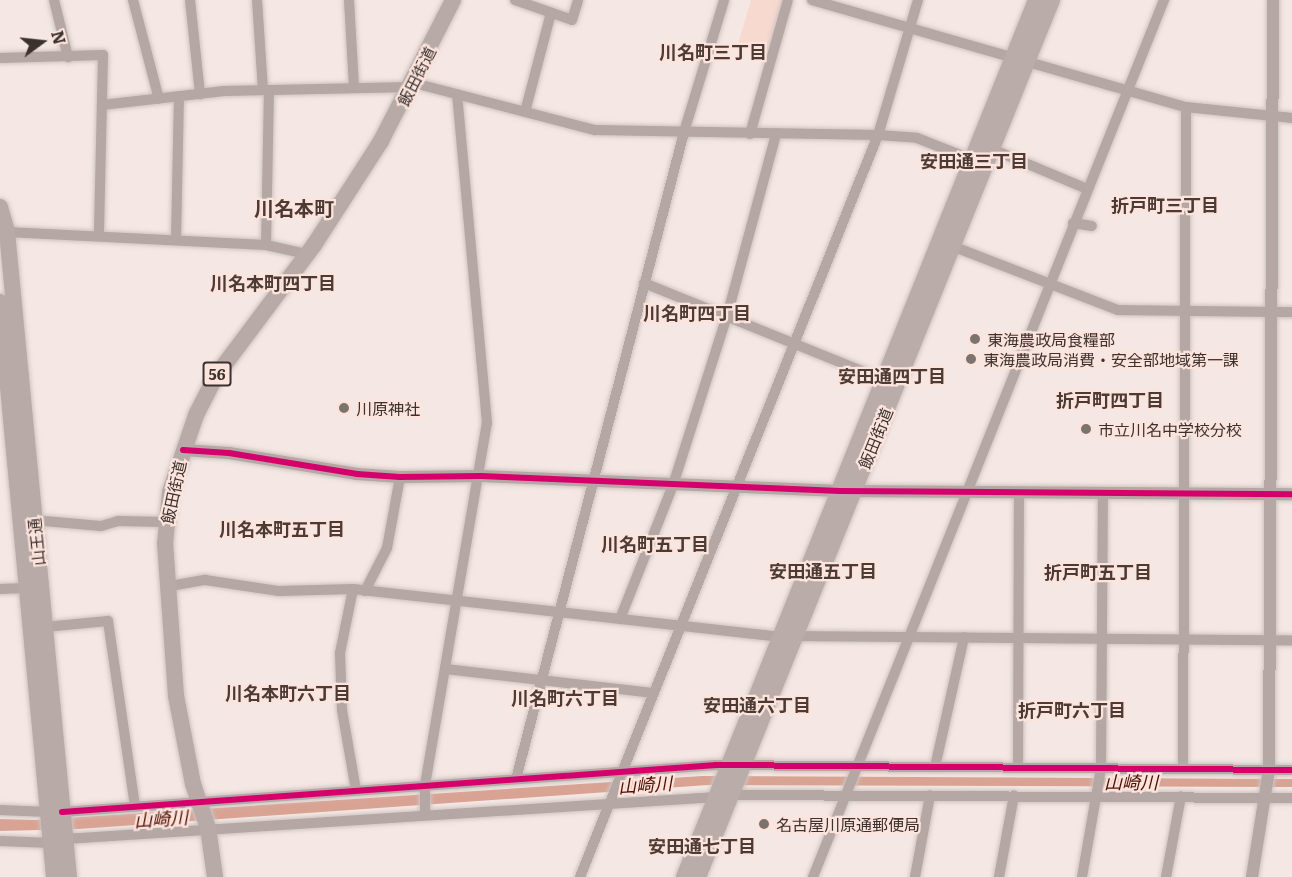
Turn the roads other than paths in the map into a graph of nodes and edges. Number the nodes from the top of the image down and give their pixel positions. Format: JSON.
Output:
{"nodes":[{"id":1,"x":54,"y":0,"type":"edge"},
{"id":2,"x":133,"y":0,"type":"edge"},
{"id":3,"x":190,"y":0,"type":"edge"},
{"id":4,"x":257,"y":0,"type":"edge"},
{"id":5,"x":349,"y":0,"type":"edge"},
{"id":6,"x":453,"y":0,"type":"edge"},
{"id":7,"x":515,"y":0,"type":"edge"},
{"id":8,"x":578,"y":0,"type":"edge"},
{"id":9,"x":724,"y":0,"type":"edge"},
{"id":10,"x":788,"y":0,"type":"edge"},
{"id":11,"x":812,"y":0,"type":"edge"},
{"id":12,"x":918,"y":0,"type":"edge"},
{"id":13,"x":1036,"y":0,"type":"edge"},
{"id":14,"x":1052,"y":0,"type":"edge"},
{"id":15,"x":1164,"y":0,"type":"edge"},
{"id":16,"x":1273,"y":0,"type":"edge"},
{"id":17,"x":551,"y":13,"type":"junction"},
{"id":18,"x":909,"y":28,"type":"junction"},
{"id":19,"x":69,"y":57,"type":"junction"},
{"id":20,"x":0,"y":58,"type":"edge"},
{"id":21,"x":1021,"y":59,"type":"junction"},
{"id":22,"x":413,"y":85,"type":"junction"},
{"id":23,"x":354,"y":88,"type":"junction"},
{"id":24,"x":266,"y":90,"type":"junction"},
{"id":25,"x":1127,"y":90,"type":"junction"},
{"id":26,"x":200,"y":94,"type":"junction"},
{"id":27,"x":457,"y":94,"type":"junction"},
{"id":28,"x":179,"y":96,"type":"junction"},
{"id":29,"x":159,"y":99,"type":"junction"},
{"id":30,"x":102,"y":105,"type":"junction"},
{"id":31,"x":1186,"y":107,"type":"junction"},
{"id":32,"x":525,"y":112,"type":"junction"},
{"id":33,"x":1273,"y":118,"type":"junction"},
{"id":34,"x":1292,"y":118,"type":"edge"},
{"id":35,"x":684,"y":132,"type":"junction"},
{"id":36,"x":750,"y":134,"type":"junction"},
{"id":37,"x":776,"y":134,"type":"junction"},
{"id":38,"x":878,"y":135,"type":"junction"},
{"id":39,"x":992,"y":149,"type":"junction"},
{"id":40,"x":973,"y":160,"type":"junction"},
{"id":41,"x":1087,"y":189,"type":"junction"},
{"id":42,"x":0,"y":207,"type":"edge"},
{"id":43,"x":1073,"y":223,"type":"junction"},
{"id":44,"x":1092,"y":226,"type":"dead end"},
{"id":45,"x":7,"y":232,"type":"junction"},
{"id":46,"x":99,"y":236,"type":"junction"},
{"id":47,"x":176,"y":239,"type":"junction"},
{"id":48,"x":266,"y":245,"type":"junction"},
{"id":49,"x":952,"y":246,"type":"junction"},
{"id":50,"x":307,"y":254,"type":"junction"},
{"id":51,"x":644,"y":283,"type":"junction"},
{"id":52,"x":1049,"y":284,"type":"junction"},
{"id":53,"x":0,"y":302,"type":"edge"},
{"id":54,"x":1185,"y":311,"type":"junction"},
{"id":55,"x":1272,"y":312,"type":"junction"},
{"id":56,"x":1292,"y":312,"type":"edge"},
{"id":57,"x":727,"y":316,"type":"junction"},
{"id":58,"x":792,"y":344,"type":"junction"},
{"id":59,"x":884,"y":380,"type":"junction"},
{"id":60,"x":6,"y":426,"type":"edge"},
{"id":61,"x":183,"y":450,"type":"junction"},
{"id":62,"x":481,"y":476,"type":"junction"},
{"id":63,"x":400,"y":477,"type":"junction"},
{"id":64,"x":592,"y":482,"type":"junction"},
{"id":65,"x":673,"y":485,"type":"junction"},
{"id":66,"x":735,"y":487,"type":"junction"},
{"id":67,"x":847,"y":491,"type":"junction"},
{"id":68,"x":966,"y":492,"type":"junction"},
{"id":69,"x":1019,"y":493,"type":"junction"},
{"id":70,"x":1103,"y":493,"type":"junction"},
{"id":71,"x":1185,"y":493,"type":"junction"},
{"id":72,"x":1270,"y":494,"type":"junction"},
{"id":73,"x":1292,"y":494,"type":"edge"},
{"id":74,"x":33,"y":520,"type":"junction"},
{"id":75,"x":165,"y":522,"type":"junction"},
{"id":76,"x":170,"y":586,"type":"junction"},
{"id":77,"x":35,"y":588,"type":"junction"},
{"id":78,"x":0,"y":589,"type":"edge"},
{"id":79,"x":353,"y":589,"type":"junction"},
{"id":80,"x":365,"y":591,"type":"junction"},
{"id":81,"x":458,"y":603,"type":"junction"},
{"id":82,"x":558,"y":613,"type":"junction"},
{"id":83,"x":620,"y":619,"type":"junction"},
{"id":84,"x":45,"y":627,"type":"junction"},
{"id":85,"x":679,"y":627,"type":"junction"},
{"id":86,"x":788,"y":636,"type":"junction"},
{"id":87,"x":908,"y":637,"type":"junction"},
{"id":88,"x":964,"y":637,"type":"junction"},
{"id":89,"x":1020,"y":638,"type":"junction"},
{"id":90,"x":1102,"y":638,"type":"junction"},
{"id":91,"x":1184,"y":639,"type":"junction"},
{"id":92,"x":1270,"y":640,"type":"junction"},
{"id":93,"x":1292,"y":640,"type":"edge"},
{"id":94,"x":446,"y":669,"type":"junction"},
{"id":95,"x":541,"y":679,"type":"junction"},
{"id":96,"x":654,"y":693,"type":"junction"},
{"id":97,"x":736,"y":766,"type":"junction"},
{"id":98,"x":856,"y":767,"type":"junction"},
{"id":99,"x":935,"y":767,"type":"junction"},
{"id":100,"x":1018,"y":768,"type":"junction"},
{"id":101,"x":1183,"y":768,"type":"junction"},
{"id":102,"x":1101,"y":770,"type":"junction"},
{"id":103,"x":1269,"y":770,"type":"junction"},
{"id":104,"x":1292,"y":770,"type":"edge"},
{"id":105,"x":622,"y":772,"type":"junction"},
{"id":106,"x":516,"y":779,"type":"junction"},
{"id":107,"x":425,"y":786,"type":"junction"},
{"id":108,"x":356,"y":790,"type":"junction"},
{"id":109,"x":725,"y":793,"type":"junction"},
{"id":110,"x":1097,"y":794,"type":"junction"},
{"id":111,"x":846,"y":795,"type":"junction"},
{"id":112,"x":930,"y":795,"type":"junction"},
{"id":113,"x":1014,"y":795,"type":"junction"},
{"id":114,"x":1181,"y":796,"type":"junction"},
{"id":115,"x":1267,"y":797,"type":"junction"},
{"id":116,"x":1292,"y":798,"type":"edge"},
{"id":117,"x":611,"y":801,"type":"junction"},
{"id":118,"x":200,"y":803,"type":"junction"},
{"id":119,"x":135,"y":806,"type":"junction"},
{"id":120,"x":0,"y":810,"type":"edge"},
{"id":121,"x":56,"y":813,"type":"junction"},
{"id":122,"x":425,"y":814,"type":"junction"},
{"id":123,"x":207,"y":827,"type":"junction"},
{"id":124,"x":58,"y":839,"type":"junction"},
{"id":125,"x":0,"y":841,"type":"edge"},
{"id":126,"x":54,"y":877,"type":"edge"},
{"id":127,"x":69,"y":877,"type":"edge"},
{"id":128,"x":215,"y":877,"type":"edge"},
{"id":129,"x":580,"y":877,"type":"edge"},
{"id":130,"x":684,"y":877,"type":"edge"},
{"id":131,"x":699,"y":877,"type":"edge"},
{"id":132,"x":813,"y":877,"type":"edge"},
{"id":133,"x":915,"y":877,"type":"edge"},
{"id":134,"x":999,"y":877,"type":"edge"},
{"id":135,"x":1082,"y":877,"type":"edge"},
{"id":136,"x":1166,"y":877,"type":"edge"},
{"id":137,"x":1252,"y":877,"type":"edge"}],
"edges":[{"from":1,"to":19,"type":"street"},
{"from":2,"to":29,"type":"street"},
{"from":3,"to":26,"type":"street"},
{"from":4,"to":24,"type":"street"},
{"from":5,"to":23,"type":"street"},
{"from":6,"to":22,"type":"main road","name":"飯田街道","number":"56"},
{"from":7,"to":17,"type":"street"},
{"from":8,"to":17,"type":"street"},
{"from":9,"to":35,"type":"street"},
{"from":10,"to":36,"type":"street"},
{"from":11,"to":18,"type":"street"},
{"from":12,"to":18,"type":"street"},
{"from":13,"to":21,"type":"highway","name":"飯田街道"},
{"from":14,"to":21,"type":"highway","name":"飯田街道"},
{"from":15,"to":25,"type":"street"},
{"from":16,"to":33,"type":"street"},
{"from":17,"to":32,"type":"street"},
{"from":18,"to":21,"type":"street"},
{"from":18,"to":38,"type":"street"},
{"from":19,"to":20,"type":"street"},
{"from":19,"to":30,"type":"street"},
{"from":21,"to":25,"type":"street"},
{"from":21,"to":39,"type":"highway","name":"飯田街道"},
{"from":21,"to":40,"type":"highway","name":"飯田街道"},
{"from":22,"to":23,"type":"street"},
{"from":22,"to":27,"type":"street"},
{"from":22,"to":50,"type":"main road","name":"飯田街道","number":"56"},
{"from":23,"to":24,"type":"street"},
{"from":24,"to":26,"type":"street"},
{"from":24,"to":48,"type":"street"},
{"from":25,"to":31,"type":"street"},
{"from":25,"to":41,"type":"street"},
{"from":26,"to":28,"type":"street"},
{"from":27,"to":32,"type":"street"},
{"from":27,"to":62,"type":"street"},
{"from":28,"to":29,"type":"street"},
{"from":28,"to":47,"type":"street"},
{"from":29,"to":30,"type":"street"},
{"from":30,"to":46,"type":"street"},
{"from":31,"to":33,"type":"street"},
{"from":31,"to":54,"type":"street"},
{"from":32,"to":35,"type":"street"},
{"from":33,"to":34,"type":"street"},
{"from":33,"to":55,"type":"street"},
{"from":35,"to":36,"type":"street"},
{"from":35,"to":51,"type":"street"},
{"from":36,"to":37,"type":"street"},
{"from":37,"to":38,"type":"street"},
{"from":37,"to":57,"type":"street"},
{"from":38,"to":40,"type":"street"},
{"from":38,"to":58,"type":"street"},
{"from":39,"to":41,"type":"street"},
{"from":39,"to":49,"type":"highway","name":"飯田街道"},
{"from":40,"to":59,"type":"highway","name":"飯田街道"},
{"from":41,"to":43,"type":"street"},
{"from":42,"to":45,"type":"main road","name":"山王通"},
{"from":43,"to":44,"type":"street"},
{"from":43,"to":52,"type":"street"},
{"from":45,"to":46,"type":"street"},
{"from":45,"to":74,"type":"main road","name":"山王通"},
{"from":46,"to":47,"type":"street"},
{"from":47,"to":48,"type":"street"},
{"from":48,"to":50,"type":"street"},
{"from":49,"to":52,"type":"street"},
{"from":49,"to":67,"type":"highway","name":"飯田街道"},
{"from":50,"to":61,"type":"main road","name":"飯田街道","number":"56"},
{"from":51,"to":57,"type":"street"},
{"from":51,"to":64,"type":"street"},
{"from":52,"to":54,"type":"street"},
{"from":52,"to":68,"type":"street"},
{"from":53,"to":60,"type":"main road","name":"山王通"},
{"from":54,"to":55,"type":"street"},
{"from":54,"to":71,"type":"street"},
{"from":55,"to":56,"type":"street"},
{"from":55,"to":72,"type":"street"},
{"from":57,"to":58,"type":"street"},
{"from":57,"to":65,"type":"street"},
{"from":58,"to":59,"type":"street"},
{"from":58,"to":66,"type":"street"},
{"from":59,"to":67,"type":"highway","name":"飯田街道"},
{"from":60,"to":77,"type":"main road","name":"山王通"},
{"from":61,"to":63,"type":"street"},
{"from":61,"to":75,"type":"main road","name":"飯田街道","number":"56"},
{"from":62,"to":63,"type":"street"},
{"from":62,"to":64,"type":"street"},
{"from":62,"to":81,"type":"street"},
{"from":63,"to":80,"type":"street"},
{"from":64,"to":65,"type":"street"},
{"from":64,"to":82,"type":"street"},
{"from":65,"to":66,"type":"street"},
{"from":65,"to":83,"type":"street"},
{"from":66,"to":67,"type":"street"},
{"from":66,"to":85,"type":"street"},
{"from":67,"to":68,"type":"street"},
{"from":67,"to":86,"type":"highway","name":"飯田街道"},
{"from":68,"to":69,"type":"street"},
{"from":68,"to":87,"type":"street"},
{"from":69,"to":70,"type":"street"},
{"from":69,"to":89,"type":"street"},
{"from":70,"to":71,"type":"street"},
{"from":70,"to":90,"type":"street"},
{"from":71,"to":72,"type":"street"},
{"from":71,"to":91,"type":"street"},
{"from":72,"to":73,"type":"street"},
{"from":72,"to":92,"type":"street"},
{"from":74,"to":75,"type":"street"},
{"from":74,"to":77,"type":"main road","name":"山王通"},
{"from":75,"to":76,"type":"main road","name":"飯田街道","number":"56"},
{"from":76,"to":79,"type":"street"},
{"from":76,"to":118,"type":"main road","name":"飯田街道","number":"56"},
{"from":77,"to":78,"type":"street"},
{"from":77,"to":84,"type":"main road","name":"山王通"},
{"from":77,"to":121,"type":"main road","name":"山王通"},
{"from":79,"to":80,"type":"street"},
{"from":79,"to":108,"type":"street"},
{"from":80,"to":81,"type":"street"},
{"from":81,"to":82,"type":"street"},
{"from":81,"to":94,"type":"street"},
{"from":82,"to":83,"type":"street"},
{"from":82,"to":95,"type":"street"},
{"from":83,"to":85,"type":"street"},
{"from":84,"to":119,"type":"street"},
{"from":84,"to":121,"type":"main road","name":"山王通"},
{"from":85,"to":86,"type":"street"},
{"from":85,"to":96,"type":"street"},
{"from":86,"to":87,"type":"street"},
{"from":86,"to":97,"type":"highway","name":"飯田街道"},
{"from":87,"to":88,"type":"street"},
{"from":87,"to":98,"type":"street"},
{"from":88,"to":89,"type":"street"},
{"from":88,"to":99,"type":"street"},
{"from":89,"to":90,"type":"street"},
{"from":89,"to":100,"type":"street"},
{"from":90,"to":91,"type":"street"},
{"from":90,"to":102,"type":"street"},
{"from":91,"to":92,"type":"street"},
{"from":91,"to":101,"type":"street"},
{"from":92,"to":93,"type":"street"},
{"from":92,"to":103,"type":"street"},
{"from":94,"to":95,"type":"street"},
{"from":94,"to":107,"type":"street"},
{"from":95,"to":96,"type":"street"},
{"from":95,"to":106,"type":"street"},
{"from":96,"to":105,"type":"street"},
{"from":97,"to":98,"type":"street"},
{"from":97,"to":105,"type":"street"},
{"from":97,"to":109,"type":"highway","name":"飯田街道"},
{"from":98,"to":99,"type":"street"},
{"from":98,"to":111,"type":"street"},
{"from":99,"to":100,"type":"street"},
{"from":100,"to":102,"type":"street"},
{"from":101,"to":102,"type":"street"},
{"from":101,"to":103,"type":"street"},
{"from":102,"to":110,"type":"street"},
{"from":103,"to":104,"type":"street"},
{"from":103,"to":115,"type":"street"},
{"from":105,"to":106,"type":"street"},
{"from":105,"to":117,"type":"street"},
{"from":106,"to":107,"type":"street"},
{"from":107,"to":108,"type":"street"},
{"from":107,"to":122,"type":"street"},
{"from":108,"to":118,"type":"street"},
{"from":109,"to":111,"type":"street"},
{"from":109,"to":117,"type":"street"},
{"from":109,"to":130,"type":"highway","name":"飯田街道"},
{"from":109,"to":131,"type":"highway","name":"飯田街道"},
{"from":110,"to":113,"type":"street"},
{"from":110,"to":114,"type":"street"},
{"from":110,"to":135,"type":"street"},
{"from":111,"to":112,"type":"street"},
{"from":111,"to":132,"type":"street"},
{"from":112,"to":113,"type":"street"},
{"from":112,"to":133,"type":"street"},
{"from":113,"to":134,"type":"street"},
{"from":114,"to":115,"type":"street"},
{"from":114,"to":136,"type":"street"},
{"from":115,"to":116,"type":"street"},
{"from":115,"to":137,"type":"street"},
{"from":117,"to":122,"type":"street"},
{"from":117,"to":129,"type":"street"},
{"from":118,"to":119,"type":"street"},
{"from":118,"to":123,"type":"main road","name":"飯田街道","number":"56"},
{"from":119,"to":121,"type":"street"},
{"from":120,"to":121,"type":"street"},
{"from":121,"to":124,"type":"main road","name":"山王通"},
{"from":122,"to":123,"type":"street"},
{"from":123,"to":124,"type":"street"},
{"from":123,"to":128,"type":"main road","name":"飯田街道","number":"56"},
{"from":124,"to":125,"type":"street"},
{"from":124,"to":126,"type":"main road","name":"山王通"},
{"from":124,"to":127,"type":"main road","name":"山王通"}]}
